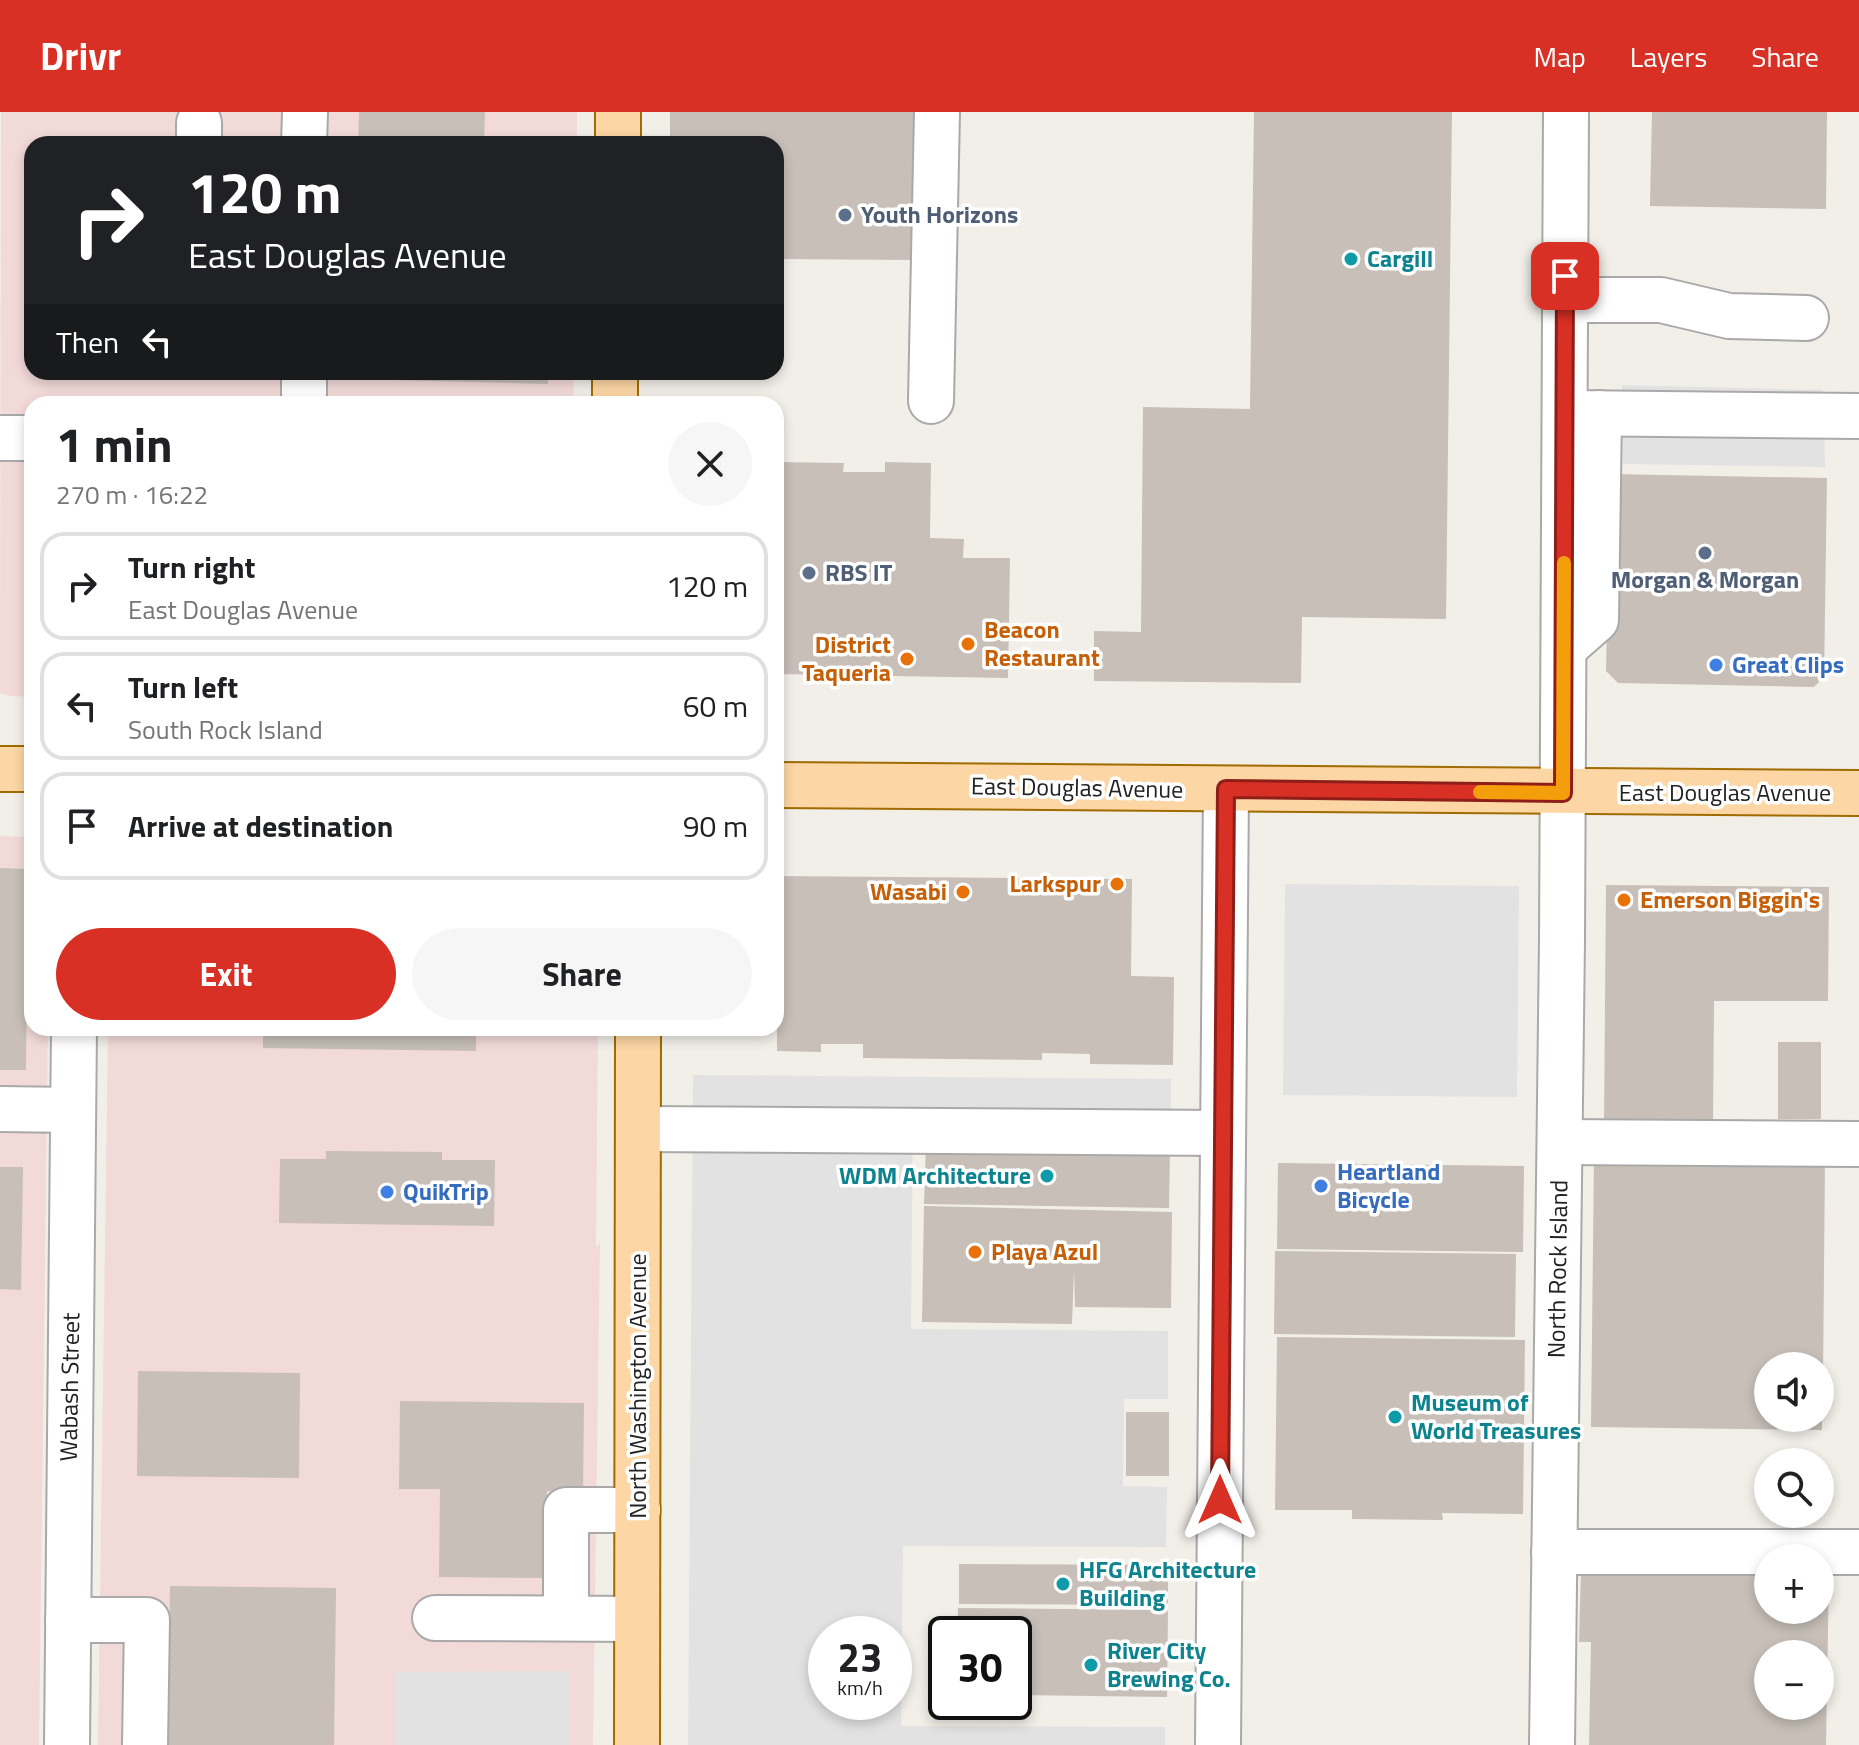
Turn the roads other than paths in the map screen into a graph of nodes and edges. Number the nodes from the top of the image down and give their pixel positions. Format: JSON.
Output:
{"nodes":[{"id":1,"x":305,"y":112,"type":"edge"},
{"id":2,"x":618,"y":112,"type":"edge"},
{"id":3,"x":937,"y":112,"type":"edge"},
{"id":4,"x":1566,"y":112,"type":"edge"},
{"id":5,"x":304,"y":136,"type":"edge"},
{"id":6,"x":618,"y":136,"type":"edge"},
{"id":7,"x":1565,"y":300,"type":"junction"},
{"id":8,"x":1806,"y":318,"type":"dead end"},
{"id":9,"x":931,"y":401,"type":"dead end"},
{"id":10,"x":1582,"y":413,"type":"junction"},
{"id":11,"x":1859,"y":416,"type":"edge"},
{"id":12,"x":0,"y":438,"type":"edge"},
{"id":13,"x":24,"y":438,"type":"edge"},
{"id":14,"x":0,"y":769,"type":"edge"},
{"id":15,"x":24,"y":769,"type":"edge"},
{"id":16,"x":784,"y":785,"type":"edge"},
{"id":17,"x":1226,"y":789,"type":"junction"},
{"id":18,"x":1563,"y":793,"type":"junction"},
{"id":19,"x":1859,"y":793,"type":"edge"},
{"id":20,"x":74,"y":1036,"type":"edge"},
{"id":21,"x":638,"y":1036,"type":"edge"},
{"id":22,"x":0,"y":1109,"type":"edge"},
{"id":23,"x":73,"y":1110,"type":"junction"},
{"id":24,"x":639,"y":1129,"type":"junction"},
{"id":25,"x":1223,"y":1133,"type":"junction"},
{"id":26,"x":1560,"y":1142,"type":"junction"},
{"id":27,"x":1859,"y":1144,"type":"edge"},
{"id":28,"x":638,"y":1510,"type":"junction"},
{"id":29,"x":1554,"y":1552,"type":"junction"},
{"id":30,"x":1859,"y":1552,"type":"edge"},
{"id":31,"x":435,"y":1618,"type":"dead end"},
{"id":32,"x":566,"y":1618,"type":"junction"},
{"id":33,"x":637,"y":1619,"type":"junction"},
{"id":34,"x":68,"y":1620,"type":"junction"},
{"id":35,"x":67,"y":1745,"type":"edge"},
{"id":36,"x":145,"y":1745,"type":"edge"},
{"id":37,"x":637,"y":1745,"type":"edge"},
{"id":38,"x":1218,"y":1745,"type":"edge"},
{"id":39,"x":1552,"y":1745,"type":"edge"}],
"edges":[{"from":1,"to":5,"type":"street"},
{"from":2,"to":6,"type":"main road"},
{"from":3,"to":9,"type":"street"},
{"from":4,"to":7,"type":"street","name":"North Rock Island"},
{"from":7,"to":8,"type":"street"},
{"from":7,"to":10,"type":"street","name":"North Rock Island"},
{"from":10,"to":11,"type":"street"},
{"from":10,"to":18,"type":"street","name":"North Rock Island"},
{"from":12,"to":13,"type":"street"},
{"from":14,"to":15,"type":"main road"},
{"from":16,"to":17,"type":"main road","name":"East Douglas Avenue"},
{"from":17,"to":18,"type":"main road","name":"East Douglas Avenue"},
{"from":17,"to":25,"type":"street"},
{"from":18,"to":19,"type":"main road","name":"East Douglas Avenue"},
{"from":18,"to":26,"type":"street","name":"North Rock Island"},
{"from":20,"to":23,"type":"street","name":"Wabash Street"},
{"from":21,"to":24,"type":"main road","name":"North Washington Avenue"},
{"from":22,"to":23,"type":"street"},
{"from":23,"to":34,"type":"street","name":"Wabash Street"},
{"from":24,"to":25,"type":"street"},
{"from":24,"to":28,"type":"main road","name":"North Washington Avenue"},
{"from":25,"to":38,"type":"street"},
{"from":26,"to":27,"type":"street"},
{"from":26,"to":29,"type":"street","name":"North Rock Island"},
{"from":28,"to":32,"type":"street"},
{"from":28,"to":33,"type":"main road","name":"North Washington Avenue"},
{"from":29,"to":30,"type":"street"},
{"from":29,"to":39,"type":"street","name":"North Rock Island"},
{"from":31,"to":32,"type":"street"},
{"from":32,"to":33,"type":"street"},
{"from":33,"to":37,"type":"main road","name":"North Washington Avenue"},
{"from":34,"to":35,"type":"street","name":"Wabash Street"},
{"from":34,"to":36,"type":"street"}]}
